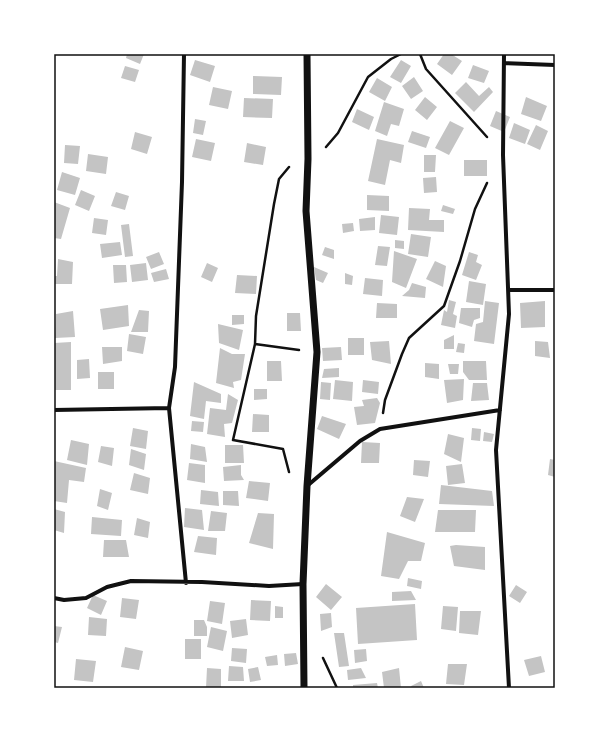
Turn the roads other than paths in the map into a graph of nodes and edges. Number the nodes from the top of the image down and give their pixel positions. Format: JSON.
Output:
{"nodes":[{"id":1,"x":184,"y":54,"type":"edge"},
{"id":2,"x":307,"y":54,"type":"edge"},
{"id":3,"x":504,"y":54,"type":"edge"},
{"id":4,"x":504,"y":63,"type":"junction"},
{"id":5,"x":555,"y":65,"type":"edge"},
{"id":6,"x":509,"y":290,"type":"junction"},
{"id":7,"x":555,"y":290,"type":"edge"},
{"id":8,"x":169,"y":408,"type":"junction"},
{"id":9,"x":54,"y":410,"type":"edge"},
{"id":10,"x":500,"y":410,"type":"junction"},
{"id":11,"x":307,"y":486,"type":"junction"},
{"id":12,"x":186,"y":583,"type":"junction"},
{"id":13,"x":303,"y":584,"type":"junction"},
{"id":14,"x":54,"y":598,"type":"edge"},
{"id":15,"x":304,"y":688,"type":"edge"},
{"id":16,"x":509,"y":688,"type":"edge"}],
"edges":[{"from":1,"to":8,"type":"street"},
{"from":2,"to":11,"type":"street"},
{"from":3,"to":4,"type":"street"},
{"from":4,"to":5,"type":"street"},
{"from":4,"to":6,"type":"street"},
{"from":6,"to":7,"type":"street"},
{"from":6,"to":10,"type":"street"},
{"from":8,"to":9,"type":"street"},
{"from":8,"to":12,"type":"street"},
{"from":10,"to":11,"type":"street"},
{"from":10,"to":16,"type":"street"},
{"from":11,"to":13,"type":"street"},
{"from":12,"to":13,"type":"street"},
{"from":12,"to":14,"type":"street"},
{"from":13,"to":15,"type":"street"}]}
